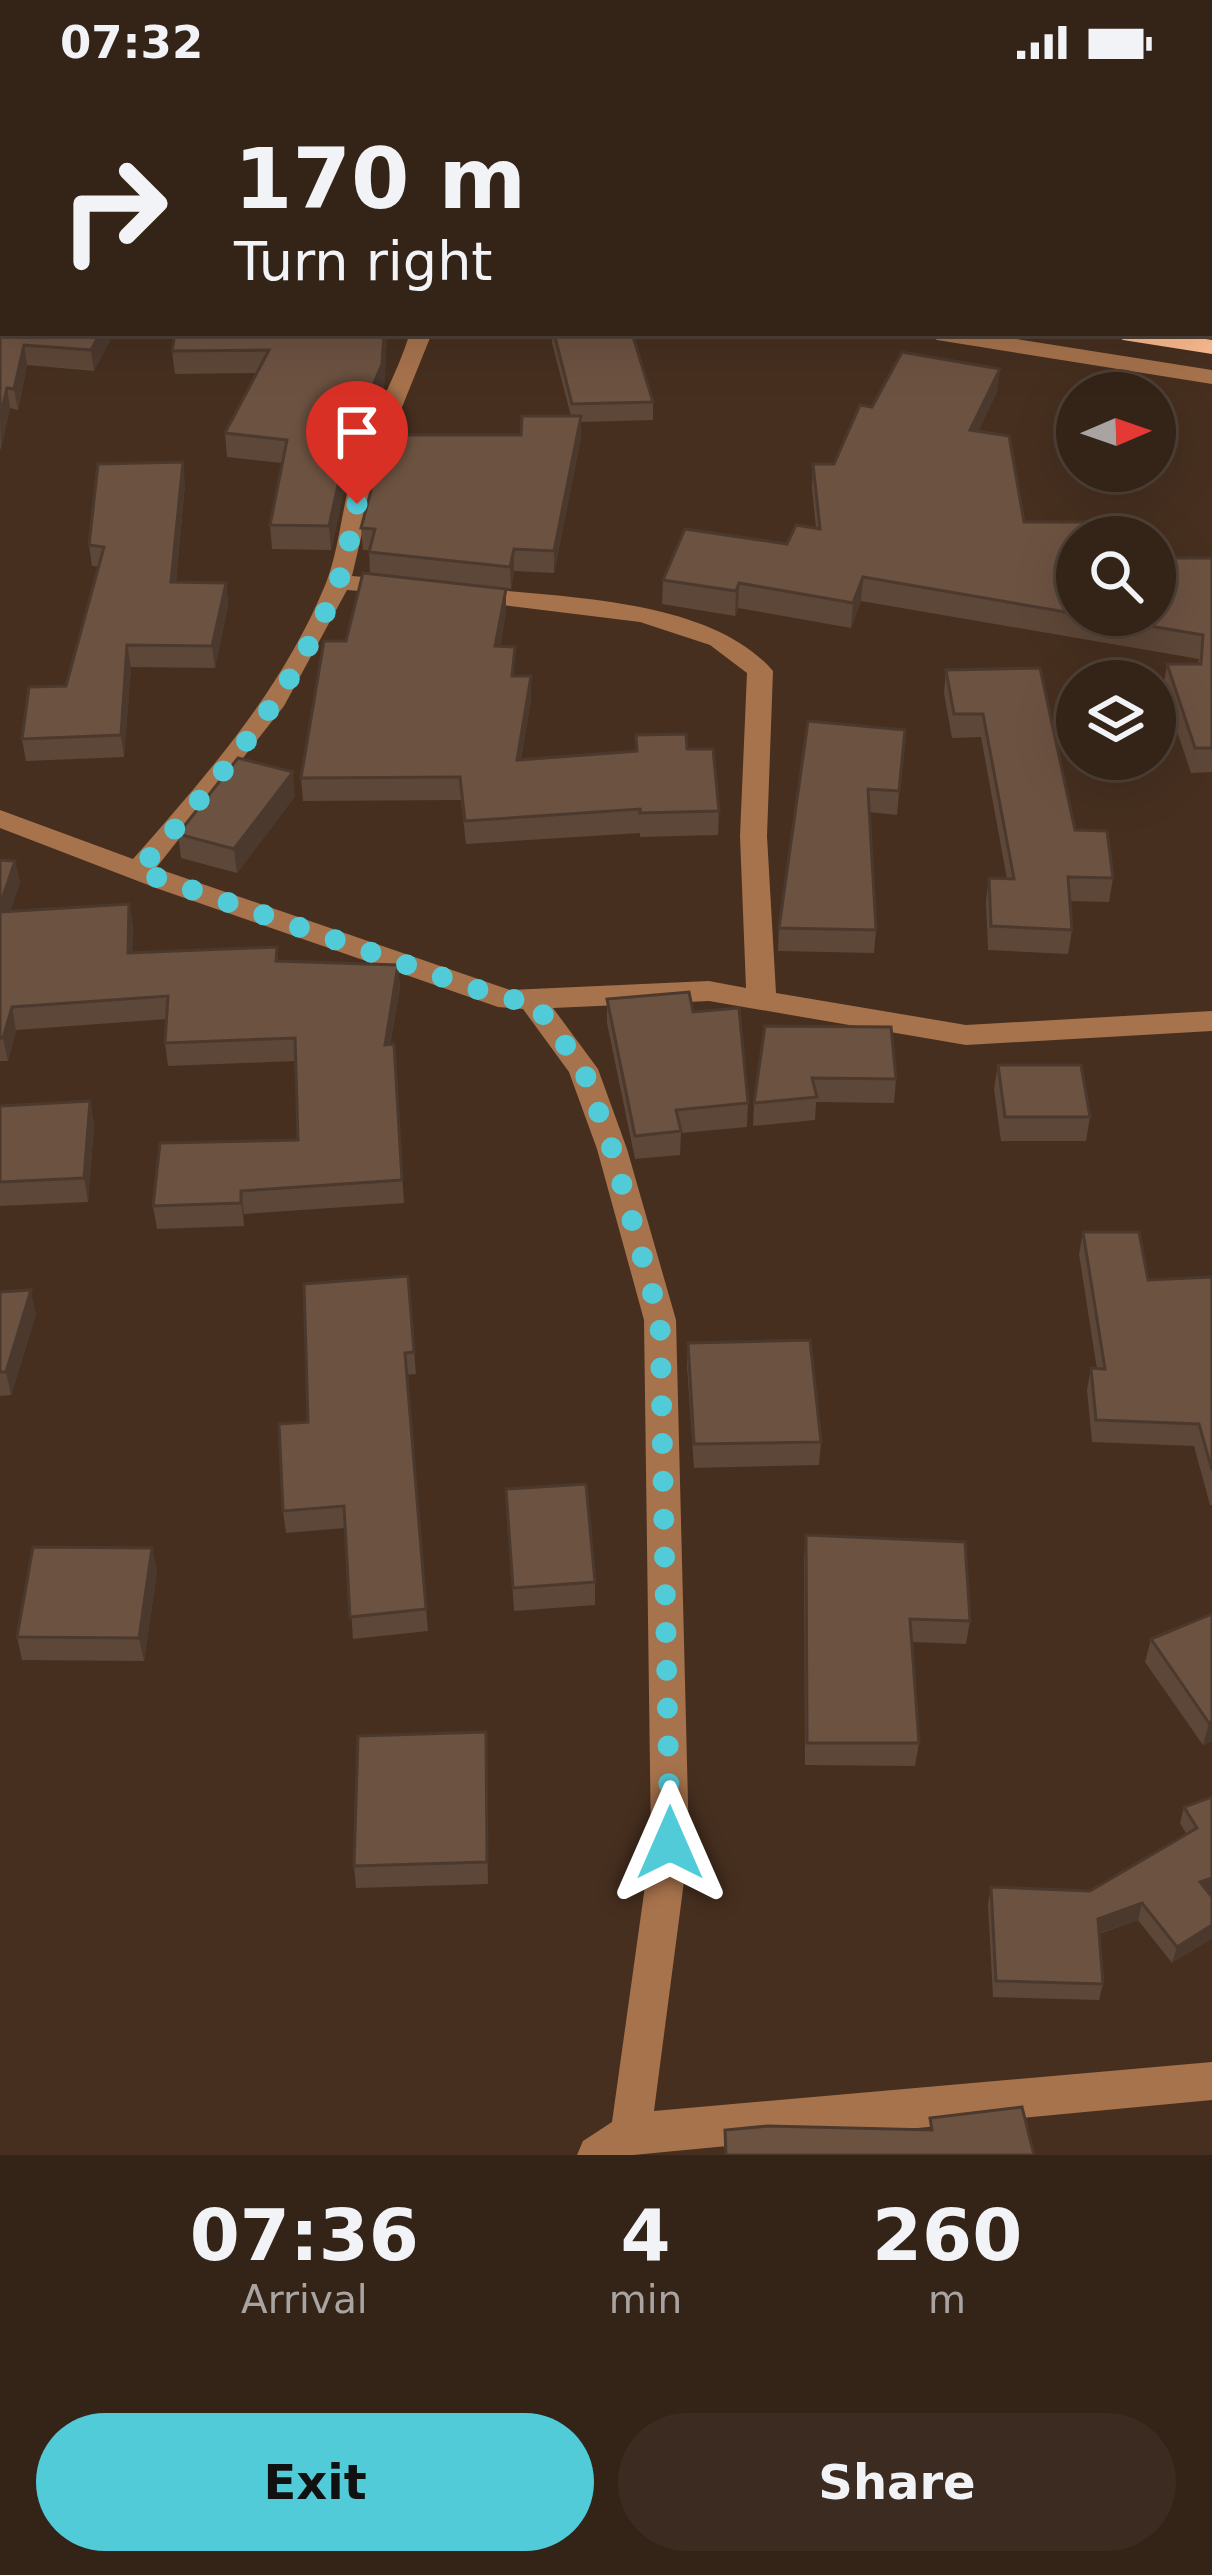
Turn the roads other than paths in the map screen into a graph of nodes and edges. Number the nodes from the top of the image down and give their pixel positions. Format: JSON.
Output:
{"nodes":[{"id":1,"x":420,"y":336,"type":"edge"},
{"id":2,"x":956,"y":336,"type":"edge"},
{"id":3,"x":1143,"y":336,"type":"edge"},
{"id":4,"x":1212,"y":347,"type":"edge"},
{"id":5,"x":1212,"y":377,"type":"edge"},
{"id":6,"x":338,"y":582,"type":"junction"},
{"id":7,"x":0,"y":818,"type":"edge"},
{"id":8,"x":138,"y":871,"type":"junction"},
{"id":9,"x":531,"y":998,"type":"junction"},
{"id":10,"x":762,"y":1000,"type":"junction"},
{"id":11,"x":1212,"y":1021,"type":"edge"},
{"id":12,"x":1212,"y":2081,"type":"edge"},
{"id":13,"x":614,"y":2144,"type":"edge"}],
"edges":[{"from":1,"to":6,"type":"street"},
{"from":2,"to":5,"type":"street"},
{"from":3,"to":4,"type":"main road"},
{"from":6,"to":8,"type":"street"},
{"from":6,"to":10,"type":"street"},
{"from":7,"to":8,"type":"street"},
{"from":8,"to":9,"type":"street"},
{"from":9,"to":10,"type":"street"},
{"from":9,"to":13,"type":"street"},
{"from":10,"to":11,"type":"street"},
{"from":12,"to":13,"type":"street"}]}
